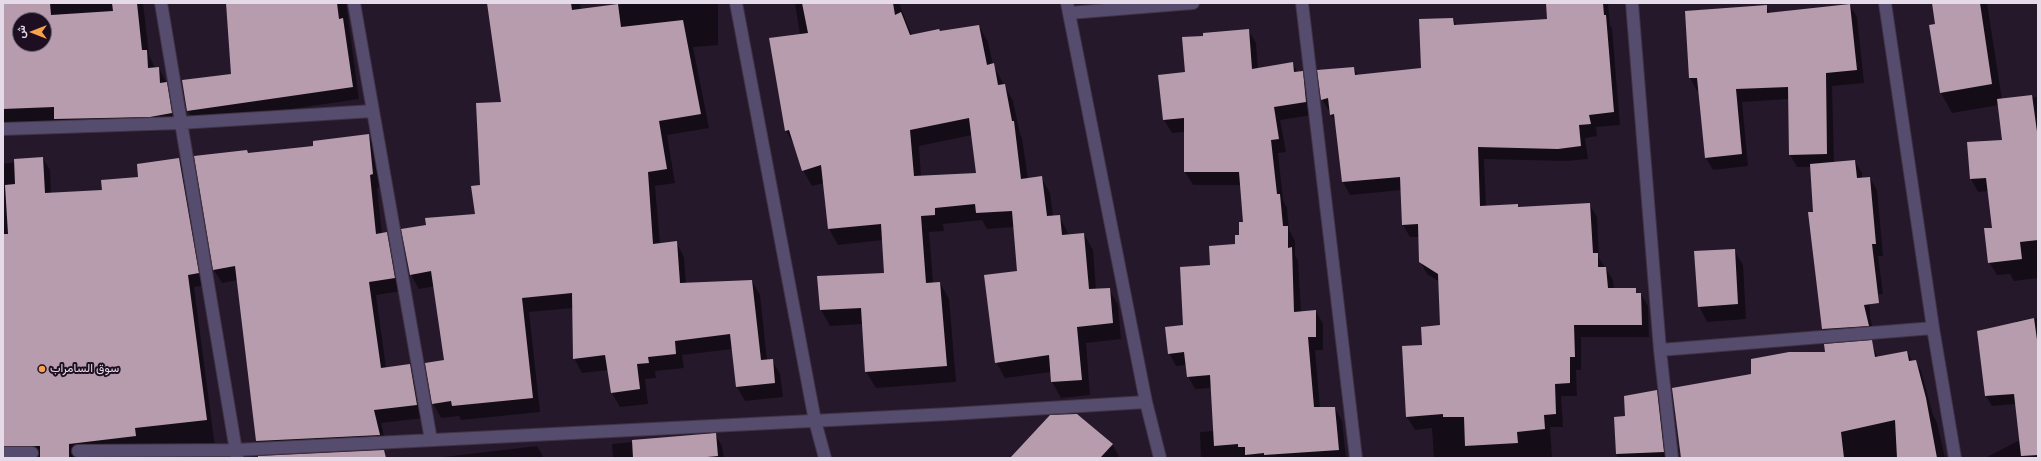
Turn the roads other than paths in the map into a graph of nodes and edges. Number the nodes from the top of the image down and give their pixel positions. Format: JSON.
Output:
{"nodes":[{"id":1,"x":161,"y":3,"type":"edge"},
{"id":2,"x":354,"y":3,"type":"edge"},
{"id":3,"x":736,"y":3,"type":"edge"},
{"id":4,"x":1194,"y":3,"type":"edge"},
{"id":5,"x":1302,"y":3,"type":"edge"},
{"id":6,"x":1632,"y":3,"type":"edge"},
{"id":7,"x":1885,"y":3,"type":"edge"},
{"id":8,"x":1068,"y":8,"type":"edge"},
{"id":9,"x":373,"y":111,"type":"junction"},
{"id":10,"x":180,"y":123,"type":"junction"},
{"id":11,"x":3,"y":130,"type":"edge"},
{"id":12,"x":1933,"y":328,"type":"junction"},
{"id":13,"x":1660,"y":350,"type":"junction"},
{"id":14,"x":1146,"y":402,"type":"junction"},
{"id":15,"x":815,"y":421,"type":"junction"},
{"id":16,"x":431,"y":440,"type":"junction"},
{"id":17,"x":78,"y":451,"type":"dead end"},
{"id":18,"x":3,"y":452,"type":"edge"},
{"id":19,"x":32,"y":453,"type":"dead end"},
{"id":20,"x":236,"y":454,"type":"edge"},
{"id":21,"x":825,"y":458,"type":"edge"},
{"id":22,"x":1160,"y":458,"type":"edge"},
{"id":23,"x":1356,"y":458,"type":"edge"},
{"id":24,"x":1672,"y":458,"type":"edge"},
{"id":25,"x":1955,"y":458,"type":"edge"}],
"edges":[{"from":1,"to":10,"type":"street"},
{"from":2,"to":9,"type":"street"},
{"from":3,"to":15,"type":"street"},
{"from":4,"to":8,"type":"street"},
{"from":5,"to":23,"type":"street"},
{"from":6,"to":13,"type":"street"},
{"from":7,"to":12,"type":"street"},
{"from":8,"to":14,"type":"street"},
{"from":9,"to":10,"type":"street"},
{"from":9,"to":16,"type":"street"},
{"from":10,"to":11,"type":"street"},
{"from":10,"to":20,"type":"street"},
{"from":12,"to":13,"type":"street"},
{"from":12,"to":25,"type":"street"},
{"from":13,"to":24,"type":"street"},
{"from":14,"to":15,"type":"street"},
{"from":14,"to":22,"type":"street"},
{"from":15,"to":16,"type":"street"},
{"from":15,"to":21,"type":"street"},
{"from":16,"to":20,"type":"street"},
{"from":17,"to":20,"type":"street"},
{"from":18,"to":19,"type":"street"}]}
